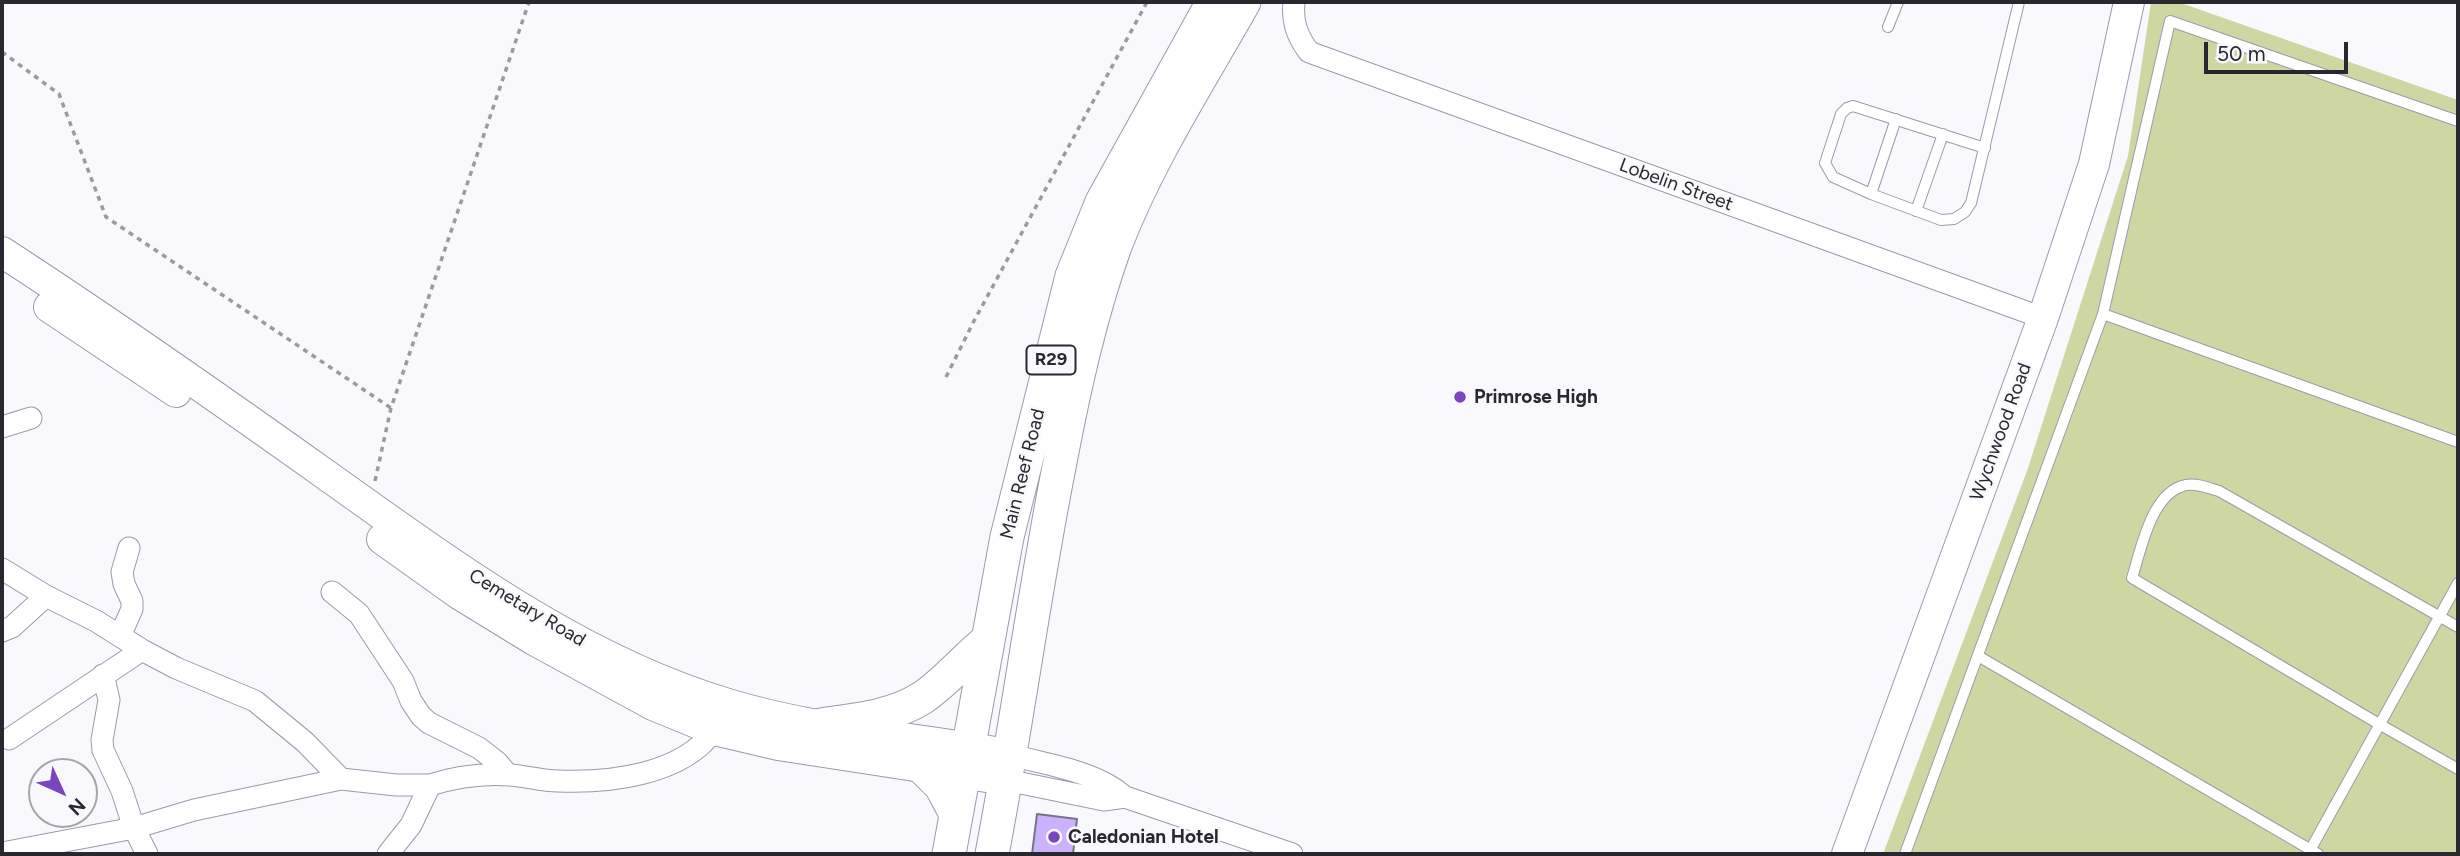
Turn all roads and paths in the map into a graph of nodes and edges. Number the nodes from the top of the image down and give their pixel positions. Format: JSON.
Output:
{"nodes":[{"id":1,"x":529,"y":2,"type":"edge"},
{"id":2,"x":1147,"y":2,"type":"edge"},
{"id":3,"x":1213,"y":2,"type":"edge"},
{"id":4,"x":1244,"y":2,"type":"edge"},
{"id":5,"x":1294,"y":2,"type":"edge"},
{"id":6,"x":1898,"y":2,"type":"edge"},
{"id":7,"x":2019,"y":2,"type":"edge"},
{"id":8,"x":2129,"y":2,"type":"edge"},
{"id":9,"x":1888,"y":27,"type":"dead end"},
{"id":10,"x":2,"y":52,"type":"edge"},
{"id":11,"x":1896,"y":119,"type":"junction"},
{"id":12,"x":2458,"y":121,"type":"edge"},
{"id":13,"x":1943,"y":134,"type":"junction"},
{"id":14,"x":1985,"y":148,"type":"junction"},
{"id":15,"x":1871,"y":194,"type":"junction"},
{"id":16,"x":1916,"y":211,"type":"junction"},
{"id":17,"x":2,"y":252,"type":"edge"},
{"id":18,"x":2,"y":276,"type":"edge"},
{"id":19,"x":2103,"y":314,"type":"junction"},
{"id":20,"x":2043,"y":318,"type":"junction"},
{"id":21,"x":946,"y":377,"type":"dead end"},
{"id":22,"x":391,"y":408,"type":"junction"},
{"id":23,"x":31,"y":418,"type":"dead end"},
{"id":24,"x":2,"y":428,"type":"edge"},
{"id":25,"x":2458,"y":442,"type":"edge"},
{"id":26,"x":392,"y":522,"type":"junction"},
{"id":27,"x":129,"y":548,"type":"dead end"},
{"id":28,"x":2,"y":569,"type":"edge"},
{"id":29,"x":1000,"y":576,"type":"junction"},
{"id":30,"x":2458,"y":583,"type":"edge"},
{"id":31,"x":1038,"y":584,"type":"junction"},
{"id":32,"x":332,"y":592,"type":"dead end"},
{"id":33,"x":46,"y":596,"type":"junction"},
{"id":34,"x":2440,"y":616,"type":"junction"},
{"id":35,"x":2458,"y":627,"type":"edge"},
{"id":36,"x":2,"y":631,"type":"edge"},
{"id":37,"x":120,"y":636,"type":"junction"},
{"id":38,"x":988,"y":640,"type":"junction"},
{"id":39,"x":142,"y":650,"type":"junction"},
{"id":40,"x":1978,"y":656,"type":"junction"},
{"id":41,"x":103,"y":675,"type":"junction"},
{"id":42,"x":2379,"y":724,"type":"junction"},
{"id":43,"x":821,"y":725,"type":"junction"},
{"id":44,"x":714,"y":730,"type":"junction"},
{"id":45,"x":9,"y":739,"type":"dead end"},
{"id":46,"x":967,"y":760,"type":"junction"},
{"id":47,"x":920,"y":766,"type":"junction"},
{"id":48,"x":1009,"y":768,"type":"junction"},
{"id":49,"x":2458,"y":769,"type":"edge"},
{"id":50,"x":508,"y":775,"type":"junction"},
{"id":51,"x":341,"y":779,"type":"junction"},
{"id":52,"x":430,"y":785,"type":"junction"},
{"id":53,"x":956,"y":814,"type":"junction"},
{"id":54,"x":134,"y":828,"type":"junction"},
{"id":55,"x":2,"y":853,"type":"edge"},
{"id":56,"x":2312,"y":853,"type":"edge"},
{"id":57,"x":148,"y":854,"type":"edge"},
{"id":58,"x":388,"y":854,"type":"edge"},
{"id":59,"x":949,"y":854,"type":"edge"},
{"id":60,"x":992,"y":854,"type":"edge"},
{"id":61,"x":1292,"y":854,"type":"edge"},
{"id":62,"x":1847,"y":854,"type":"edge"},
{"id":63,"x":1905,"y":854,"type":"edge"}],
"edges":[{"from":1,"to":22,"type":"path"},
{"from":2,"to":21,"type":"path"},
{"from":3,"to":29,"type":"main road","name":"Main Reef Road","number":"R29"},
{"from":4,"to":31,"type":"main road","name":"Main Reef Road","number":"R29"},
{"from":5,"to":20,"type":"street","name":"Lobelin Street"},
{"from":6,"to":9,"type":"lane"},
{"from":7,"to":14,"type":"lane"},
{"from":8,"to":20,"type":"street","name":"Wychwood Road"},
{"from":10,"to":22,"type":"path"},
{"from":11,"to":13,"type":"lane"},
{"from":11,"to":15,"type":"lane"},
{"from":11,"to":15,"type":"lane"},
{"from":12,"to":19,"type":"lane"},
{"from":13,"to":14,"type":"lane"},
{"from":13,"to":16,"type":"lane"},
{"from":14,"to":16,"type":"lane"},
{"from":15,"to":16,"type":"lane"},
{"from":17,"to":26,"type":"street","name":"Cemetary Road"},
{"from":18,"to":44,"type":"street","name":"Cemetary Road"},
{"from":19,"to":25,"type":"lane"},
{"from":19,"to":40,"type":"lane"},
{"from":20,"to":62,"type":"street","name":"Wychwood Road"},
{"from":22,"to":26,"type":"path"},
{"from":23,"to":24,"type":"street"},
{"from":26,"to":43,"type":"street","name":"Cemetary Road"},
{"from":27,"to":37,"type":"street"},
{"from":28,"to":33,"type":"street"},
{"from":29,"to":31,"type":"main road"},
{"from":29,"to":38,"type":"main road","name":"Main Reef Road","number":"R29"},
{"from":30,"to":34,"type":"lane"},
{"from":31,"to":48,"type":"main road","name":"Main Reef Road","number":"R29"},
{"from":32,"to":50,"type":"street"},
{"from":33,"to":36,"type":"street"},
{"from":33,"to":37,"type":"street"},
{"from":34,"to":35,"type":"lane"},
{"from":34,"to":42,"type":"lane"},
{"from":34,"to":42,"type":"lane"},
{"from":37,"to":39,"type":"street"},
{"from":38,"to":43,"type":"main road"},
{"from":38,"to":46,"type":"main road","name":"Main Reef Road","number":"R29"},
{"from":39,"to":41,"type":"street"},
{"from":39,"to":51,"type":"street"},
{"from":40,"to":56,"type":"lane"},
{"from":40,"to":63,"type":"lane"},
{"from":41,"to":45,"type":"street"},
{"from":41,"to":54,"type":"street"},
{"from":42,"to":49,"type":"lane"},
{"from":42,"to":56,"type":"lane"},
{"from":43,"to":46,"type":"street","name":"Cemetary Road"},
{"from":44,"to":47,"type":"street","name":"Cemetary Road"},
{"from":44,"to":50,"type":"street"},
{"from":46,"to":47,"type":"street","name":"Cemetary Road"},
{"from":46,"to":48,"type":"street","name":"Cemetary Road"},
{"from":46,"to":53,"type":"main road","name":"Main Reef Road","number":"R29"},
{"from":47,"to":53,"type":"main road"},
{"from":48,"to":60,"type":"main road","name":"Main Reef Road","number":"R29"},
{"from":48,"to":61,"type":"street","name":"Cemetary Road"},
{"from":50,"to":52,"type":"street"},
{"from":51,"to":52,"type":"street"},
{"from":51,"to":54,"type":"street"},
{"from":52,"to":58,"type":"street"},
{"from":53,"to":59,"type":"main road","name":"Main Reef Road","number":"R29"},
{"from":54,"to":55,"type":"street"},
{"from":54,"to":57,"type":"street"}]}
